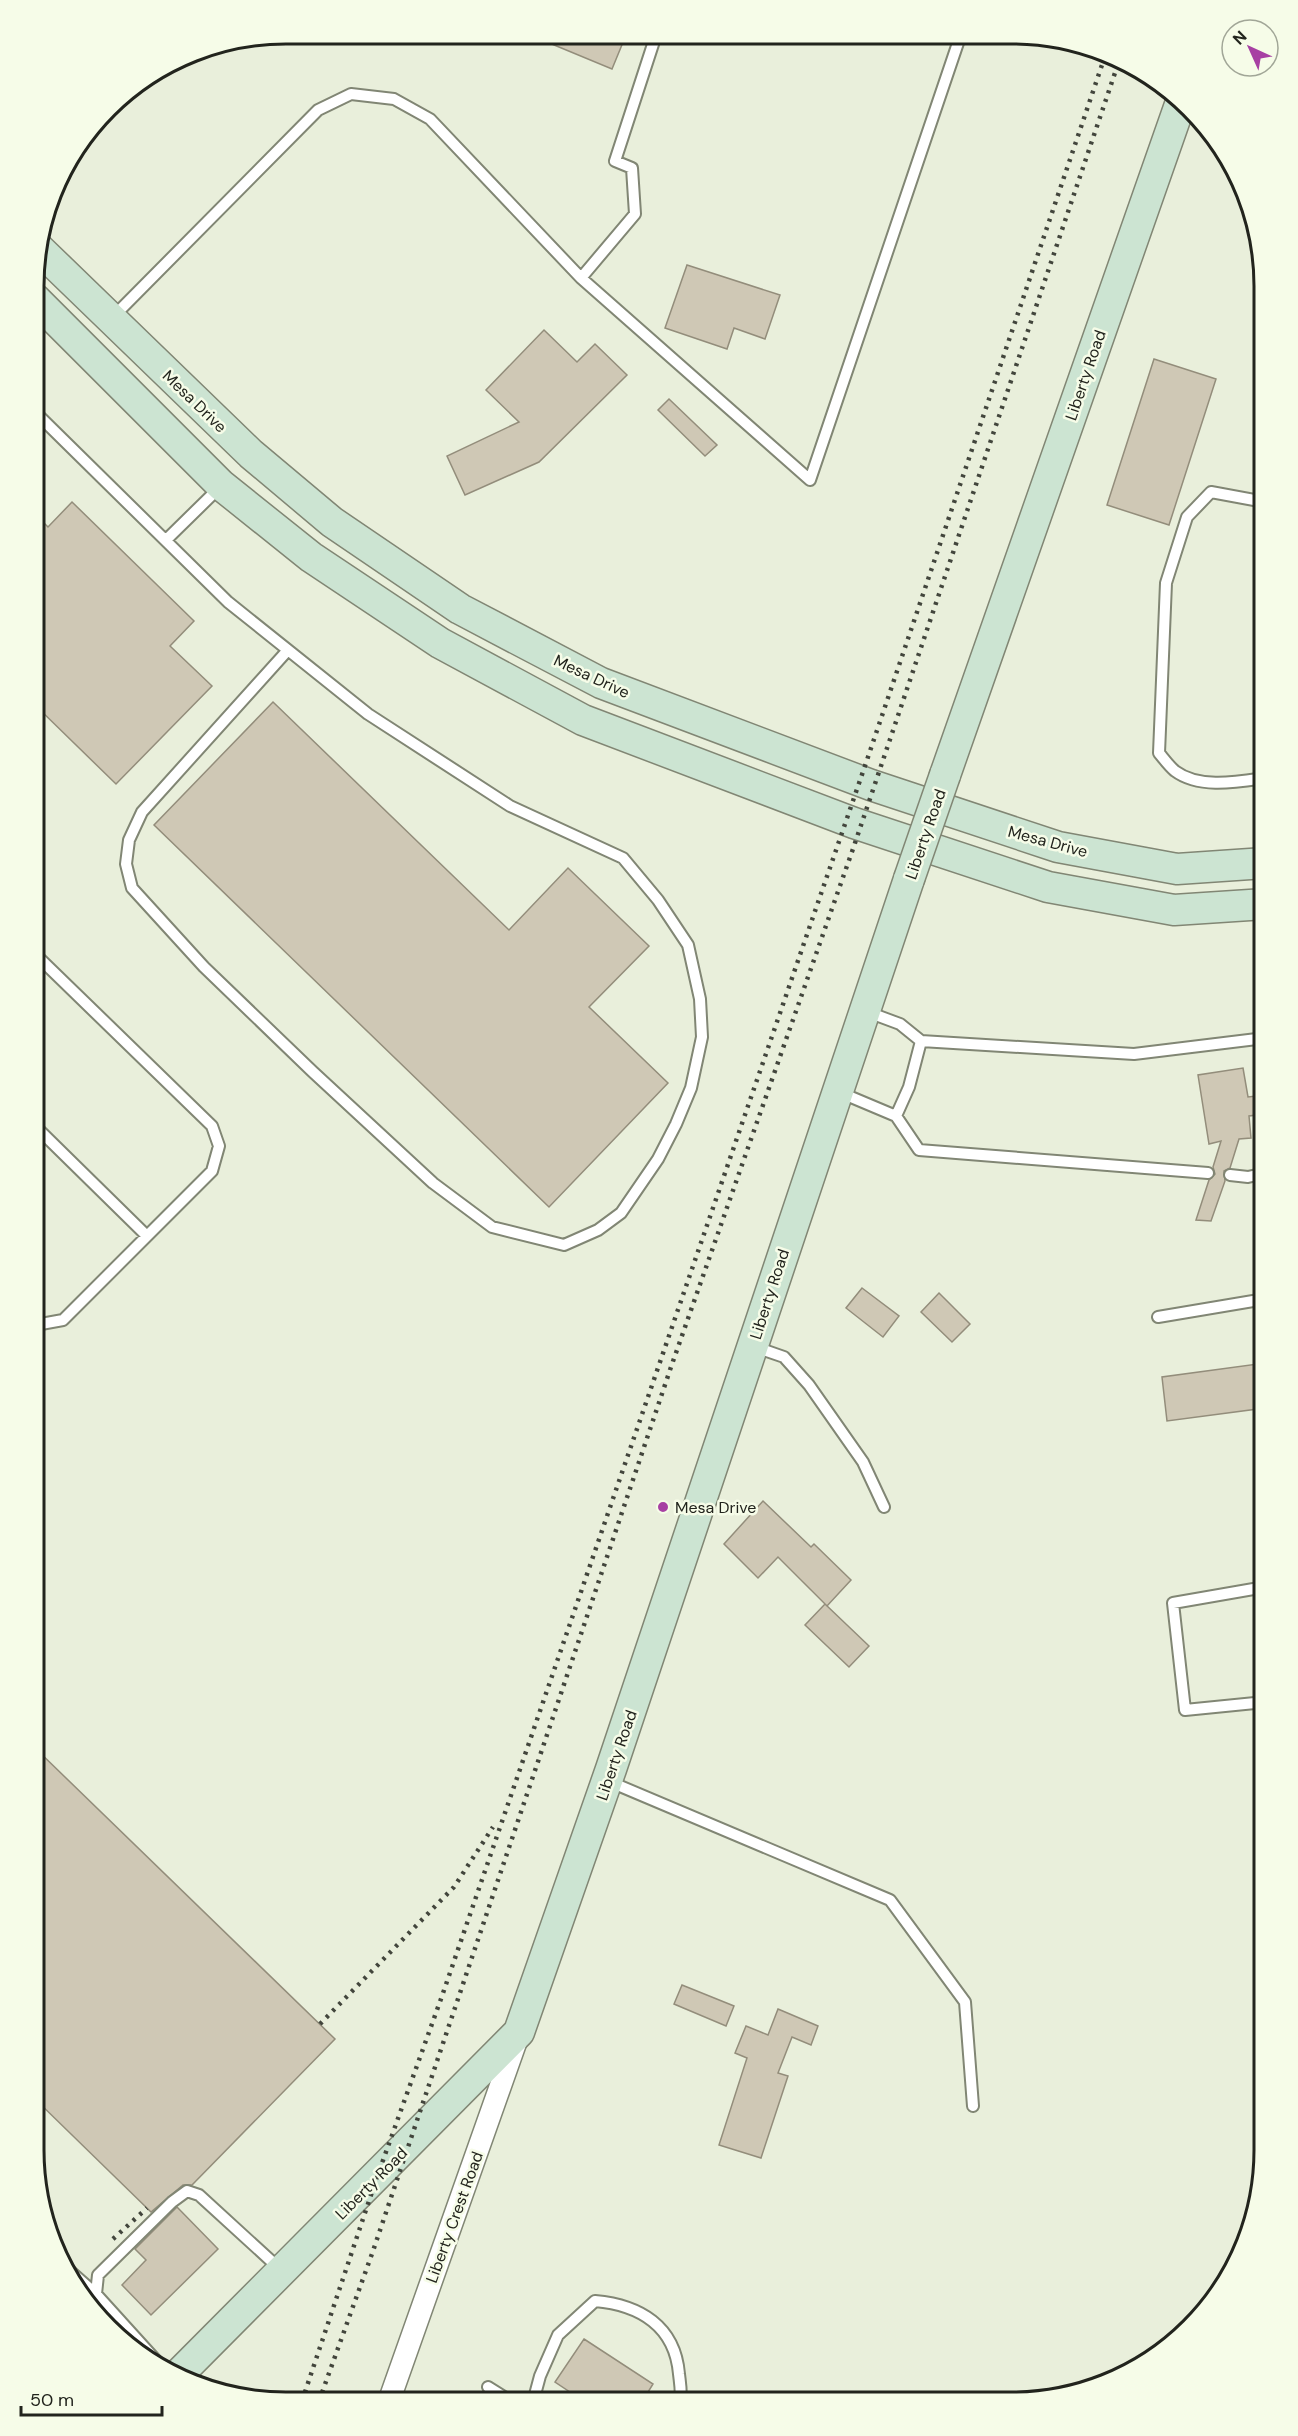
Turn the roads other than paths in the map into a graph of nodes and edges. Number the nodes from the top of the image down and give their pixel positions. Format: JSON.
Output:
{"nodes":[{"id":1,"x":654,"y":44,"type":"edge"},
{"id":2,"x":958,"y":44,"type":"edge"},
{"id":3,"x":1178,"y":109,"type":"edge"},
{"id":4,"x":46,"y":256,"type":"edge"},
{"id":5,"x":580,"y":278,"type":"junction"},
{"id":6,"x":44,"y":307,"type":"edge"},
{"id":7,"x":110,"y":320,"type":"junction"},
{"id":8,"x":86,"y":347,"type":"junction"},
{"id":9,"x":44,"y":421,"type":"edge"},
{"id":10,"x":250,"y":454,"type":"junction"},
{"id":11,"x":221,"y":485,"type":"junction"},
{"id":12,"x":1254,"y":500,"type":"edge"},
{"id":13,"x":166,"y":540,"type":"junction"},
{"id":14,"x":288,"y":650,"type":"junction"},
{"id":15,"x":1254,"y":779,"type":"edge"},
{"id":16,"x":1254,"y":864,"type":"edge"},
{"id":17,"x":1254,"y":905,"type":"edge"},
{"id":18,"x":44,"y":963,"type":"edge"},
{"id":19,"x":864,"y":1011,"type":"junction"},
{"id":20,"x":1254,"y":1039,"type":"edge"},
{"id":21,"x":921,"y":1041,"type":"junction"},
{"id":22,"x":837,"y":1092,"type":"junction"},
{"id":23,"x":896,"y":1116,"type":"junction"},
{"id":24,"x":44,"y":1135,"type":"edge"},
{"id":25,"x":1208,"y":1173,"type":"dead end"},
{"id":26,"x":1230,"y":1175,"type":"dead end"},
{"id":27,"x":1254,"y":1176,"type":"edge"},
{"id":28,"x":147,"y":1236,"type":"junction"},
{"id":29,"x":1254,"y":1301,"type":"edge"},
{"id":30,"x":1158,"y":1317,"type":"dead end"},
{"id":31,"x":44,"y":1323,"type":"edge"},
{"id":32,"x":752,"y":1346,"type":"junction"},
{"id":33,"x":884,"y":1507,"type":"dead end"},
{"id":34,"x":1254,"y":1589,"type":"edge"},
{"id":35,"x":1254,"y":1703,"type":"edge"},
{"id":36,"x":607,"y":1781,"type":"junction"},
{"id":37,"x":519,"y":2032,"type":"junction"},
{"id":38,"x":973,"y":2106,"type":"dead end"},
{"id":39,"x":283,"y":2271,"type":"junction"},
{"id":40,"x":82,"y":2282,"type":"edge"},
{"id":41,"x":96,"y":2294,"type":"junction"},
{"id":42,"x":143,"y":2346,"type":"edge"},
{"id":43,"x":183,"y":2370,"type":"edge"},
{"id":44,"x":488,"y":2387,"type":"dead end"},
{"id":45,"x":391,"y":2392,"type":"edge"},
{"id":46,"x":496,"y":2392,"type":"edge"},
{"id":47,"x":536,"y":2392,"type":"edge"},
{"id":48,"x":681,"y":2392,"type":"edge"}],
"edges":[{"from":1,"to":5,"type":"lane"},
{"from":2,"to":5,"type":"lane"},
{"from":3,"to":19,"type":"main road","name":"Liberty Road","bridge":true},
{"from":4,"to":7,"type":"main road","name":"Mesa Drive"},
{"from":5,"to":7,"type":"lane"},
{"from":6,"to":8,"type":"main road"},
{"from":7,"to":8,"type":"main road"},
{"from":7,"to":10,"type":"main road","name":"Mesa Drive"},
{"from":8,"to":11,"type":"main road"},
{"from":9,"to":13,"type":"lane"},
{"from":10,"to":11,"type":"main road"},
{"from":10,"to":16,"type":"main road","name":"Mesa Drive"},
{"from":11,"to":13,"type":"lane"},
{"from":11,"to":17,"type":"main road"},
{"from":12,"to":15,"type":"lane"},
{"from":13,"to":14,"type":"lane"},
{"from":14,"to":14,"type":"lane"},
{"from":18,"to":28,"type":"lane"},
{"from":19,"to":21,"type":"lane"},
{"from":19,"to":22,"type":"main road","name":"Liberty Road"},
{"from":20,"to":21,"type":"lane"},
{"from":21,"to":23,"type":"lane"},
{"from":22,"to":23,"type":"lane"},
{"from":22,"to":32,"type":"main road","name":"Liberty Road"},
{"from":23,"to":25,"type":"lane"},
{"from":24,"to":28,"type":"lane"},
{"from":26,"to":27,"type":"lane"},
{"from":28,"to":31,"type":"lane"},
{"from":29,"to":30,"type":"lane"},
{"from":32,"to":33,"type":"lane"},
{"from":32,"to":36,"type":"main road","name":"Liberty Road"},
{"from":34,"to":35,"type":"lane"},
{"from":36,"to":37,"type":"main road","name":"Liberty Road"},
{"from":36,"to":38,"type":"lane"},
{"from":37,"to":39,"type":"main road","name":"Liberty Road"},
{"from":37,"to":45,"type":"street","name":"Liberty Crest Road"},
{"from":39,"to":41,"type":"lane"},
{"from":39,"to":43,"type":"main road","name":"Liberty Road"},
{"from":40,"to":41,"type":"lane"},
{"from":41,"to":42,"type":"lane"},
{"from":44,"to":46,"type":"lane"},
{"from":47,"to":48,"type":"lane"}]}
